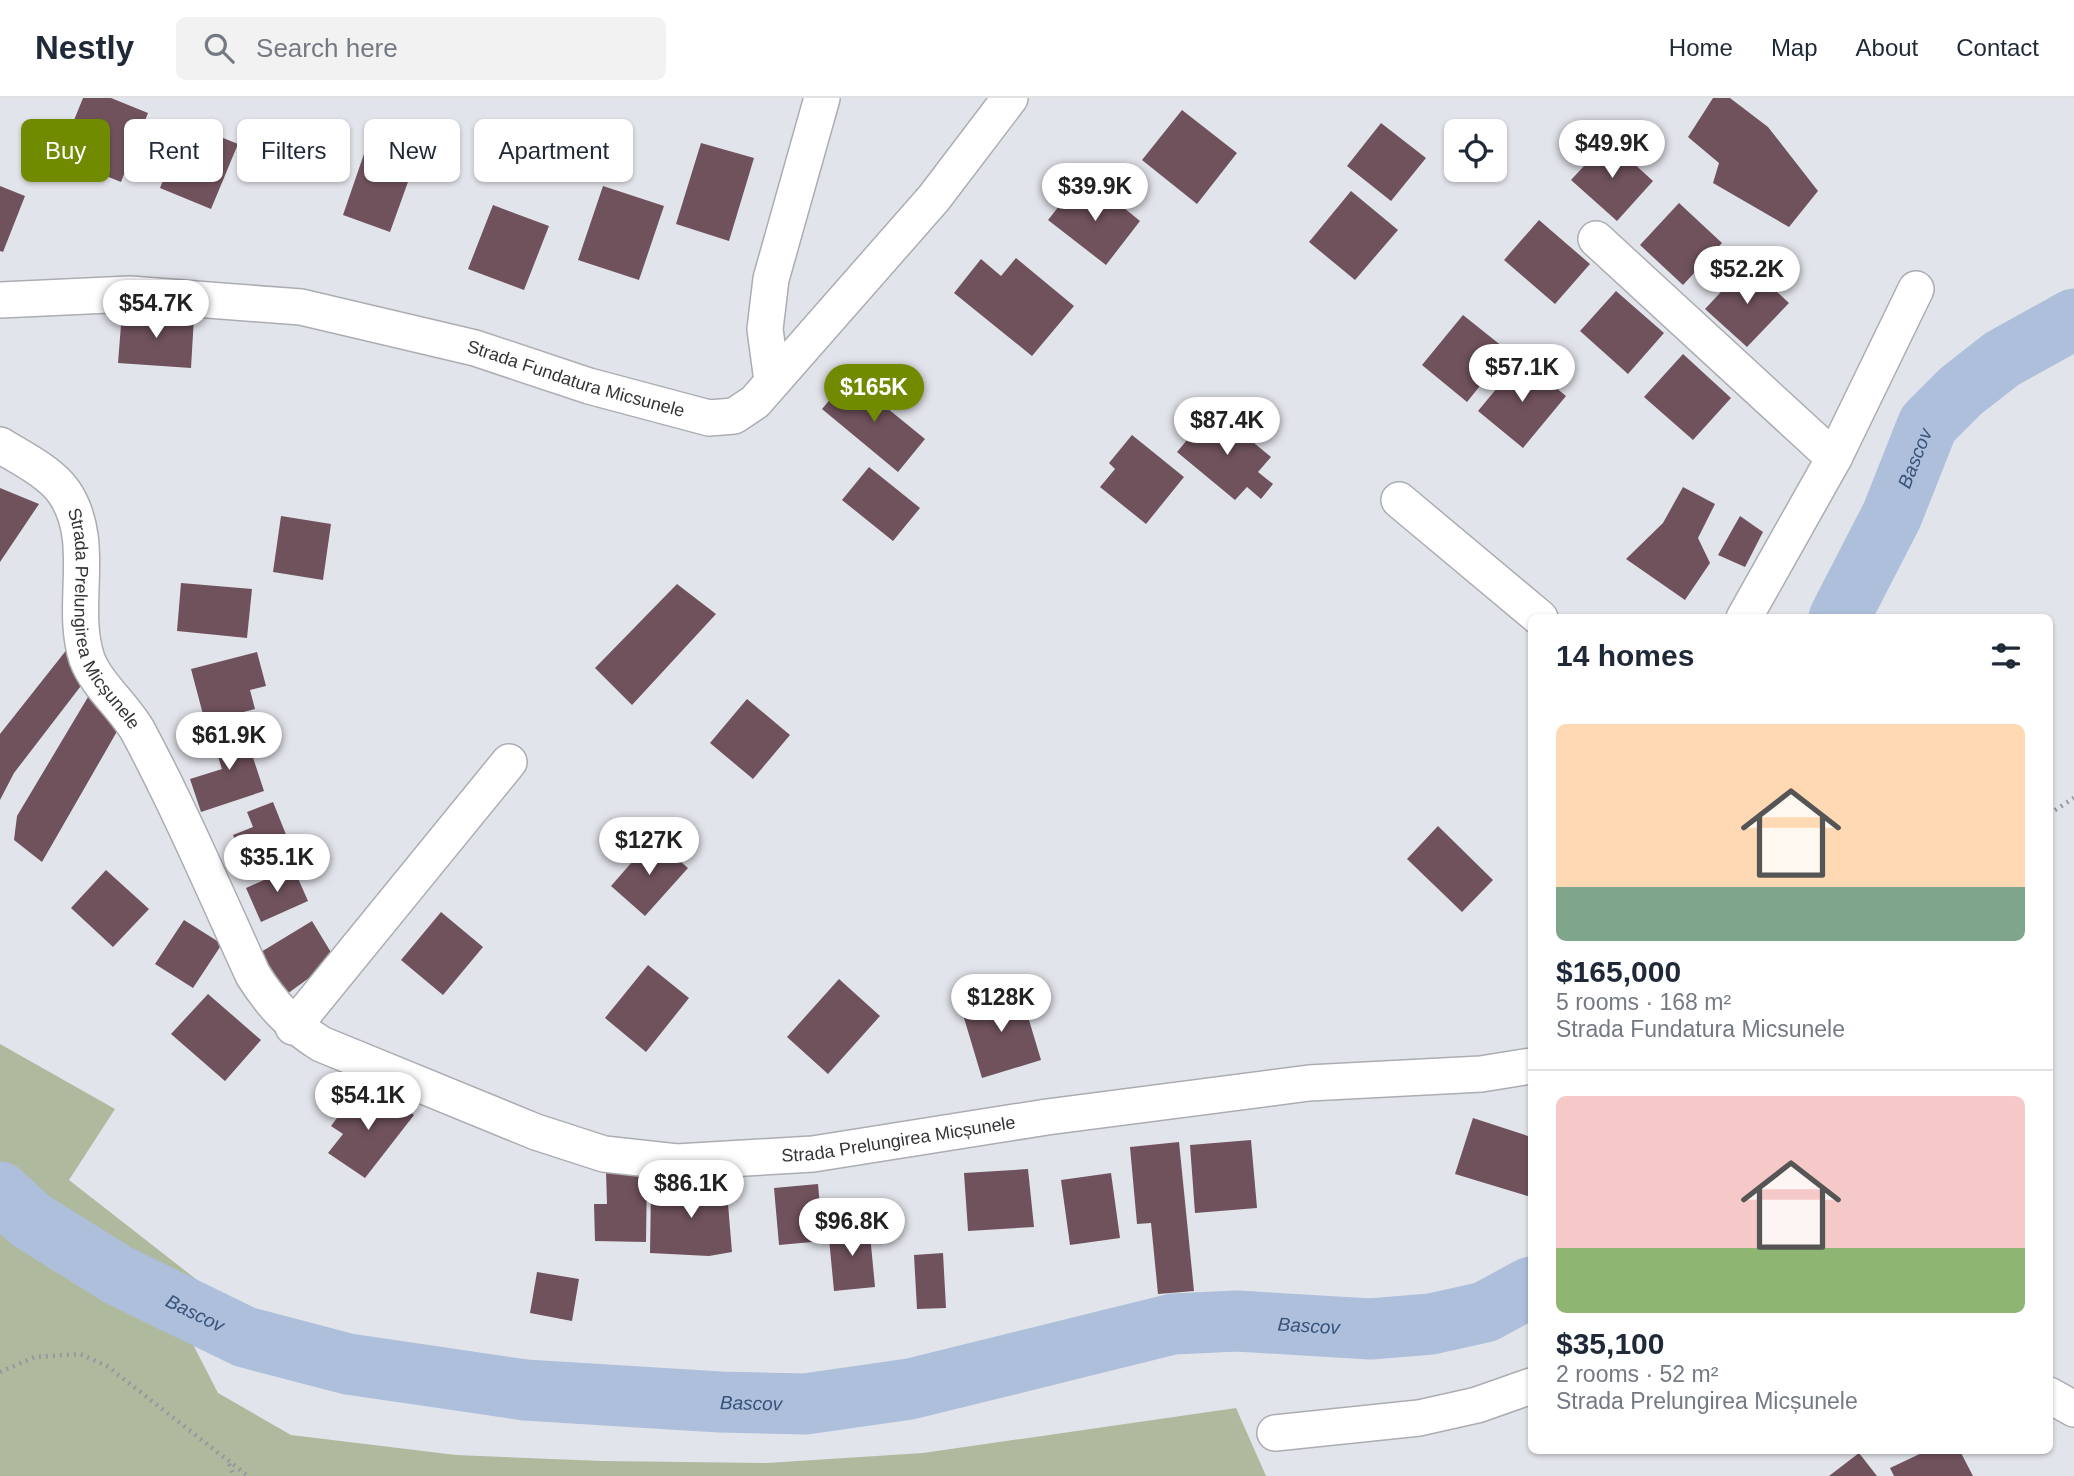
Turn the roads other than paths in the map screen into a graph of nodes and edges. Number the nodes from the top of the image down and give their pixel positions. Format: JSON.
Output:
{"nodes":[{"id":1,"x":822,"y":98,"type":"edge"},
{"id":2,"x":1010,"y":98,"type":"edge"},
{"id":3,"x":1596,"y":239,"type":"dead end"},
{"id":4,"x":1916,"y":289,"type":"dead end"},
{"id":5,"x":0,"y":300,"type":"edge"},
{"id":6,"x":772,"y":381,"type":"junction"},
{"id":7,"x":0,"y":445,"type":"edge"},
{"id":8,"x":1834,"y":458,"type":"junction"},
{"id":9,"x":1399,"y":500,"type":"dead end"},
{"id":10,"x":1536,"y":614,"type":"edge"},
{"id":11,"x":1746,"y":614,"type":"edge"},
{"id":12,"x":509,"y":762,"type":"dead end"},
{"id":13,"x":293,"y":1027,"type":"junction"},
{"id":14,"x":1528,"y":1066,"type":"edge"},
{"id":15,"x":1528,"y":1387,"type":"edge"},
{"id":16,"x":2053,"y":1397,"type":"edge"},
{"id":17,"x":2074,"y":1409,"type":"edge"},
{"id":18,"x":1275,"y":1433,"type":"dead end"}],
"edges":[{"from":1,"to":6,"type":"street"},
{"from":2,"to":6,"type":"street","name":"Strada Fundatura Micsunele"},
{"from":3,"to":8,"type":"street"},
{"from":4,"to":8,"type":"street"},
{"from":5,"to":6,"type":"street","name":"Strada Fundatura Micsunele"},
{"from":7,"to":13,"type":"street","name":"Strada Prelungirea Micșunele"},
{"from":8,"to":11,"type":"street"},
{"from":9,"to":10,"type":"street"},
{"from":12,"to":13,"type":"street"},
{"from":13,"to":14,"type":"street","name":"Strada Prelungirea Micșunele"},
{"from":15,"to":18,"type":"street"},
{"from":16,"to":17,"type":"street"}]}
